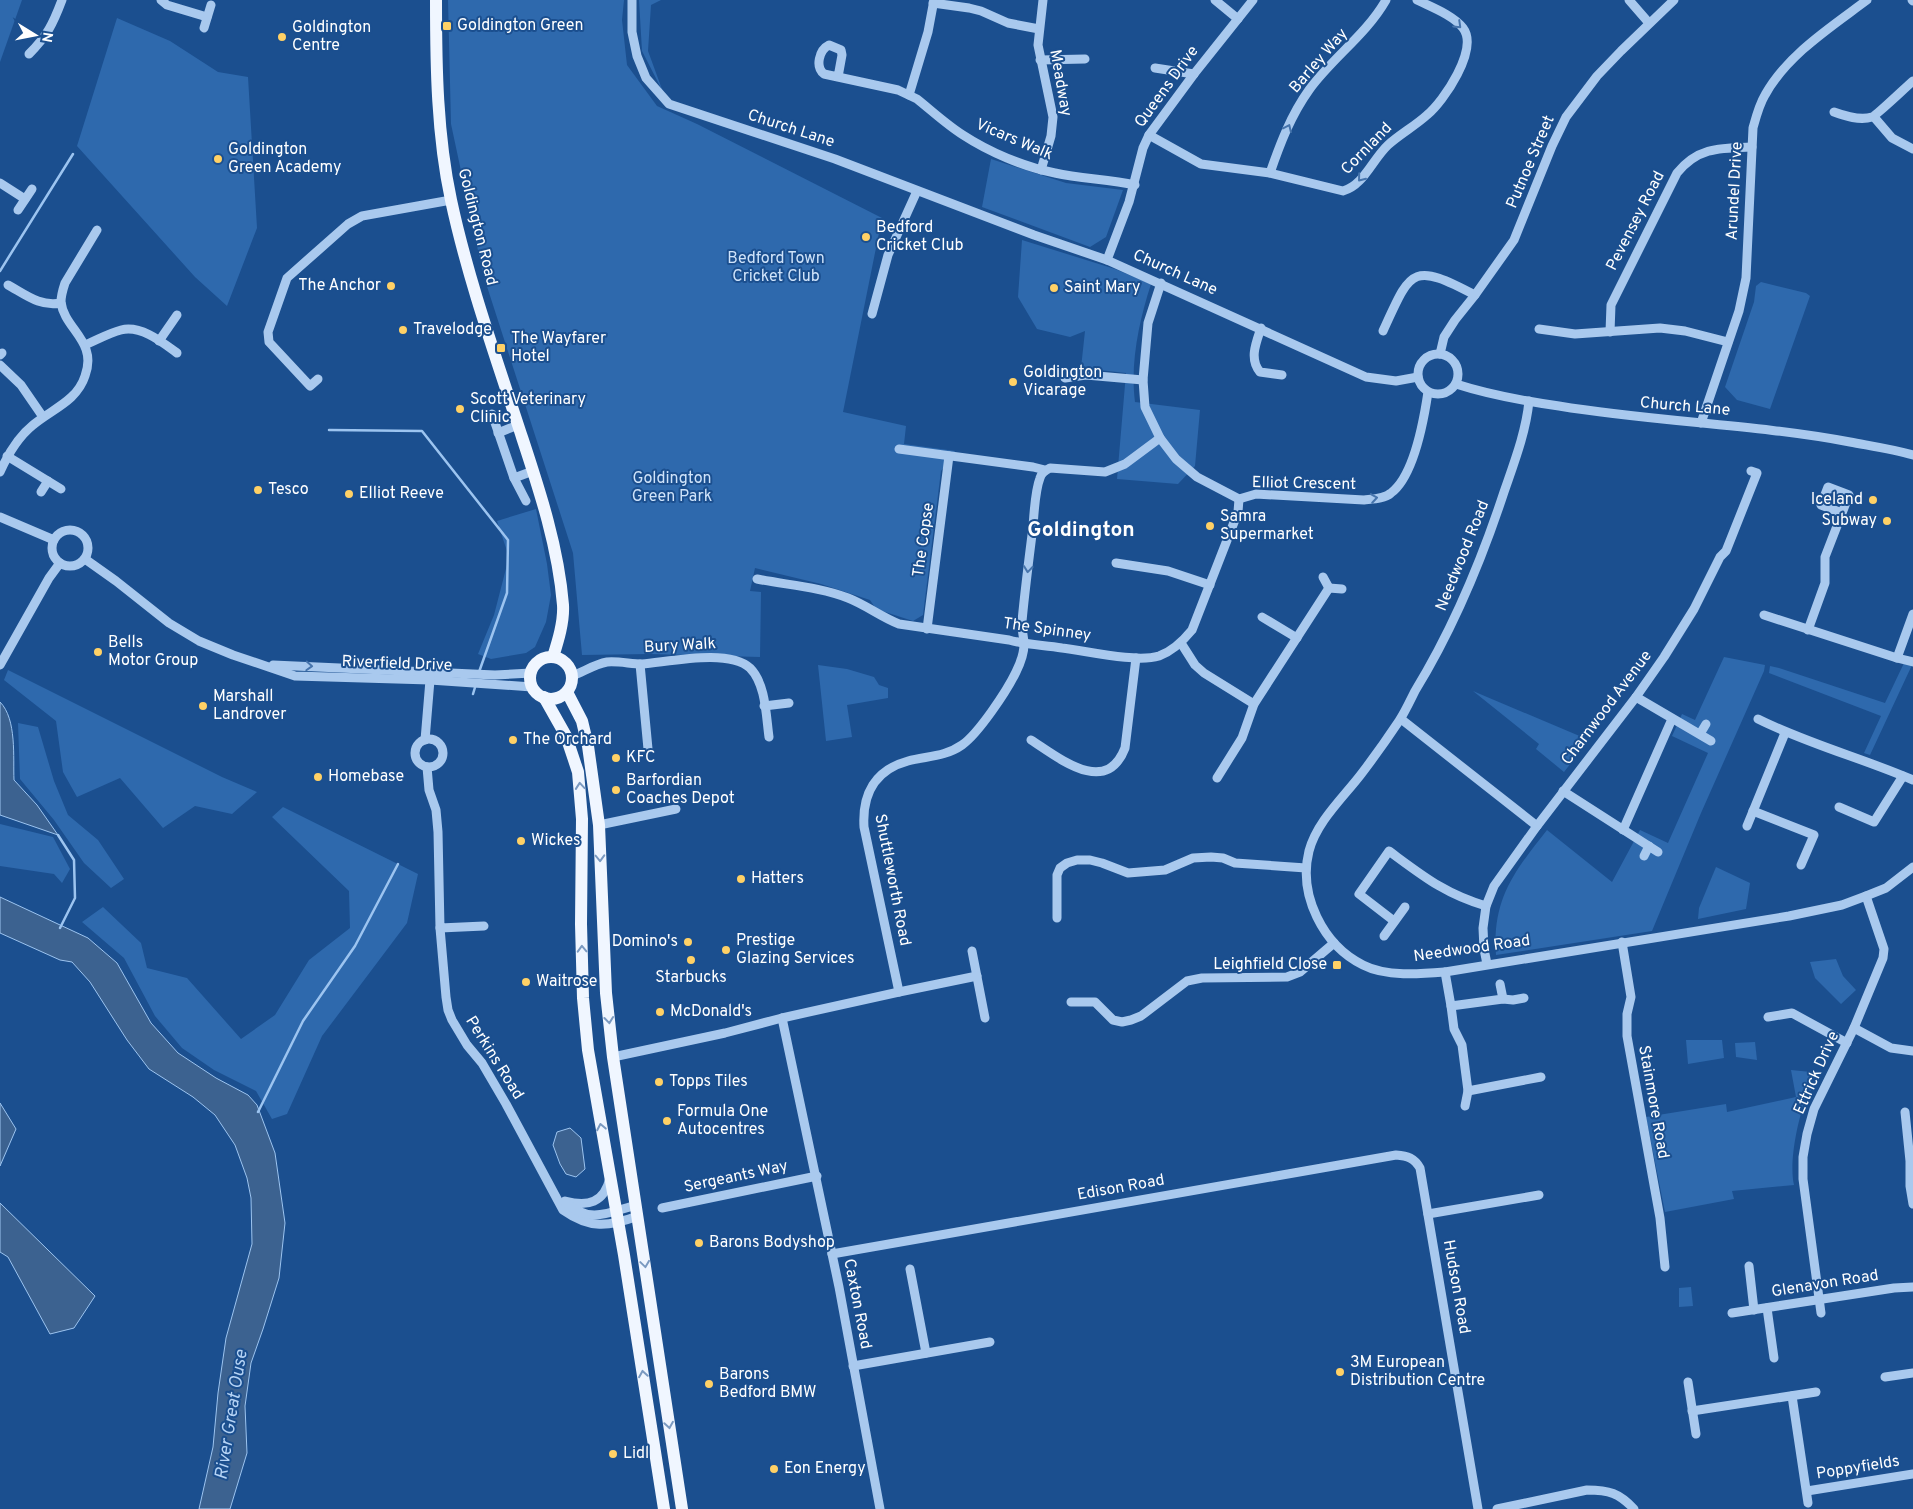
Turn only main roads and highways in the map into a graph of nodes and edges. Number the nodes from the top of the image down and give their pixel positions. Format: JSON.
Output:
{"nodes":[{"id":1,"x":436,"y":0,"type":"edge"},
{"id":2,"x":553,"y":657,"type":"junction"},
{"id":3,"x":567,"y":692,"type":"junction"},
{"id":4,"x":544,"y":697,"type":"junction"},
{"id":5,"x":664,"y":1509,"type":"edge"},
{"id":6,"x":682,"y":1509,"type":"edge"}],
"edges":[{"from":1,"to":2,"type":"main road","name":"Goldington Road"},
{"from":2,"to":3,"type":"main road"},
{"from":2,"to":4,"type":"main road"},
{"from":3,"to":4,"type":"main road"},
{"from":3,"to":6,"type":"main road","one_way":true},
{"from":5,"to":4,"type":"main road","one_way":true}]}
